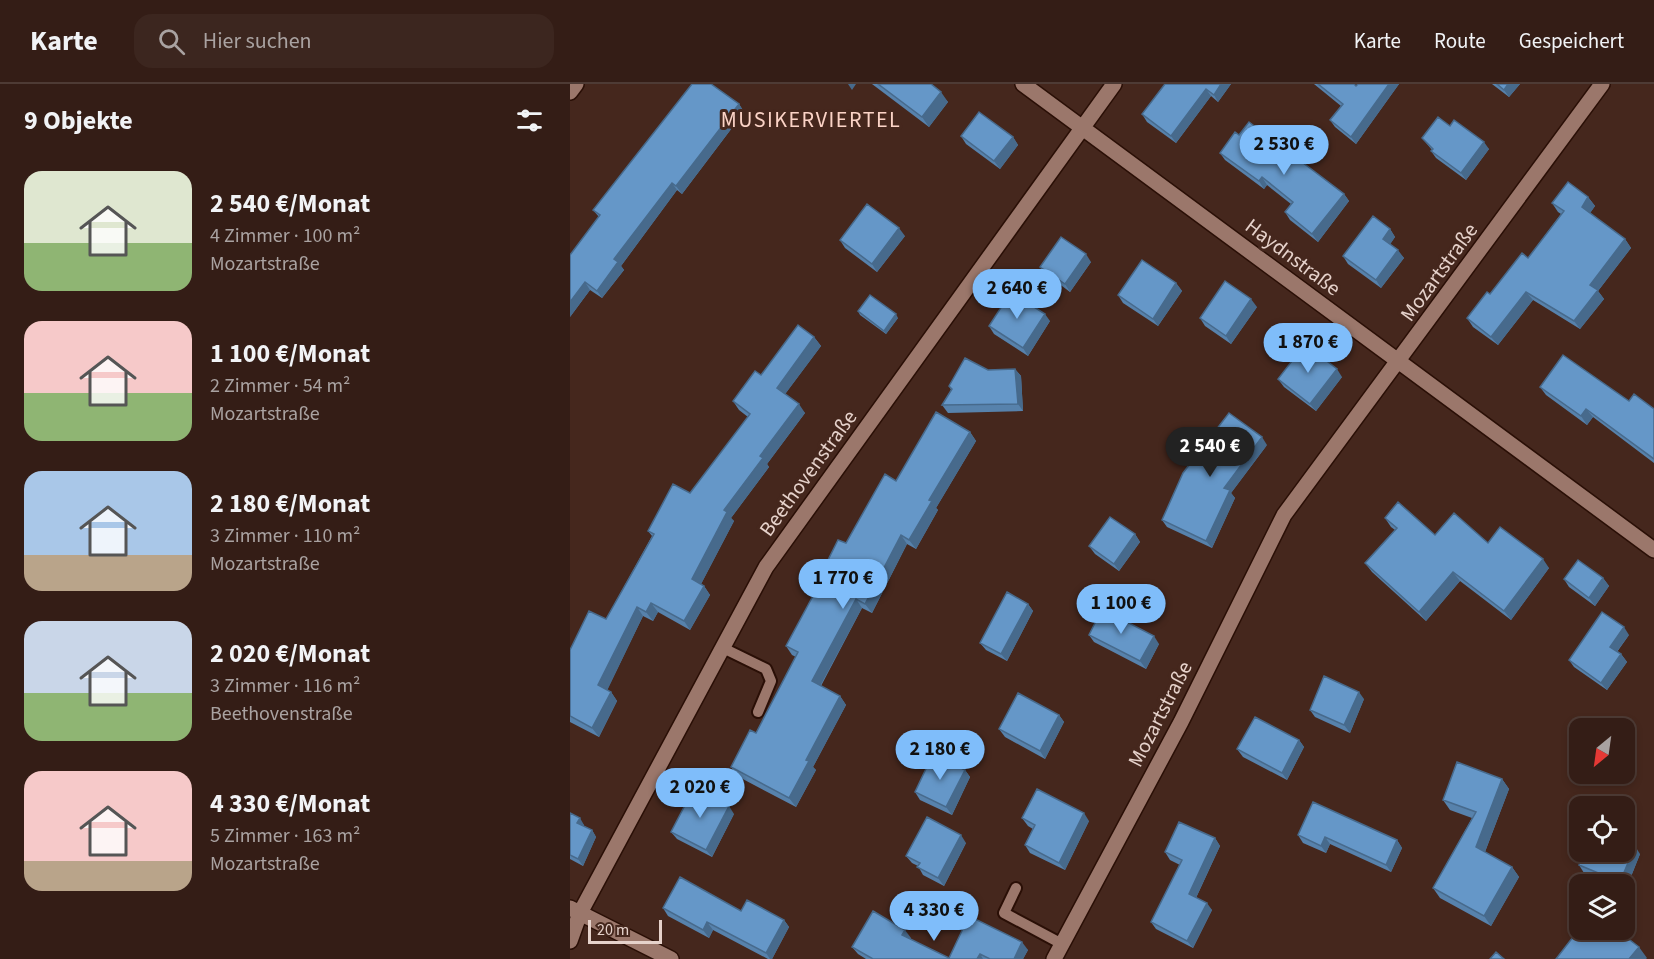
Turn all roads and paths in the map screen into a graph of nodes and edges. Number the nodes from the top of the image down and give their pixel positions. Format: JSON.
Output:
{"nodes":[{"id":1,"x":576,"y":84,"type":"edge"},
{"id":2,"x":1023,"y":84,"type":"edge"},
{"id":3,"x":1114,"y":84,"type":"edge"},
{"id":4,"x":1602,"y":84,"type":"edge"},
{"id":5,"x":570,"y":92,"type":"edge"},
{"id":6,"x":1082,"y":127,"type":"junction"},
{"id":7,"x":1399,"y":362,"type":"junction"},
{"id":8,"x":1654,"y":550,"type":"edge"},
{"id":9,"x":723,"y":648,"type":"junction"},
{"id":10,"x":758,"y":712,"type":"dead end"},
{"id":11,"x":1016,"y":888,"type":"dead end"},
{"id":12,"x":575,"y":911,"type":"edge"},
{"id":13,"x":570,"y":941,"type":"edge"},
{"id":14,"x":1062,"y":944,"type":"junction"},
{"id":15,"x":671,"y":959,"type":"edge"},
{"id":16,"x":1054,"y":959,"type":"edge"}],
"edges":[{"from":1,"to":5,"type":"street"},
{"from":2,"to":6,"type":"street","name":"Haydnstraße"},
{"from":3,"to":6,"type":"street","name":"Beethovenstraße"},
{"from":4,"to":7,"type":"street","name":"Mozartstraße"},
{"from":6,"to":7,"type":"street","name":"Haydnstraße"},
{"from":6,"to":9,"type":"street","name":"Beethovenstraße"},
{"from":7,"to":8,"type":"street","name":"Haydnstraße"},
{"from":7,"to":14,"type":"street","name":"Mozartstraße"},
{"from":9,"to":10,"type":"lane"},
{"from":9,"to":12,"type":"street","name":"Beethovenstraße"},
{"from":11,"to":14,"type":"lane"},
{"from":12,"to":13,"type":"street","name":"Beethovenstraße"},
{"from":12,"to":15,"type":"street"},
{"from":14,"to":16,"type":"street","name":"Mozartstraße"}]}
